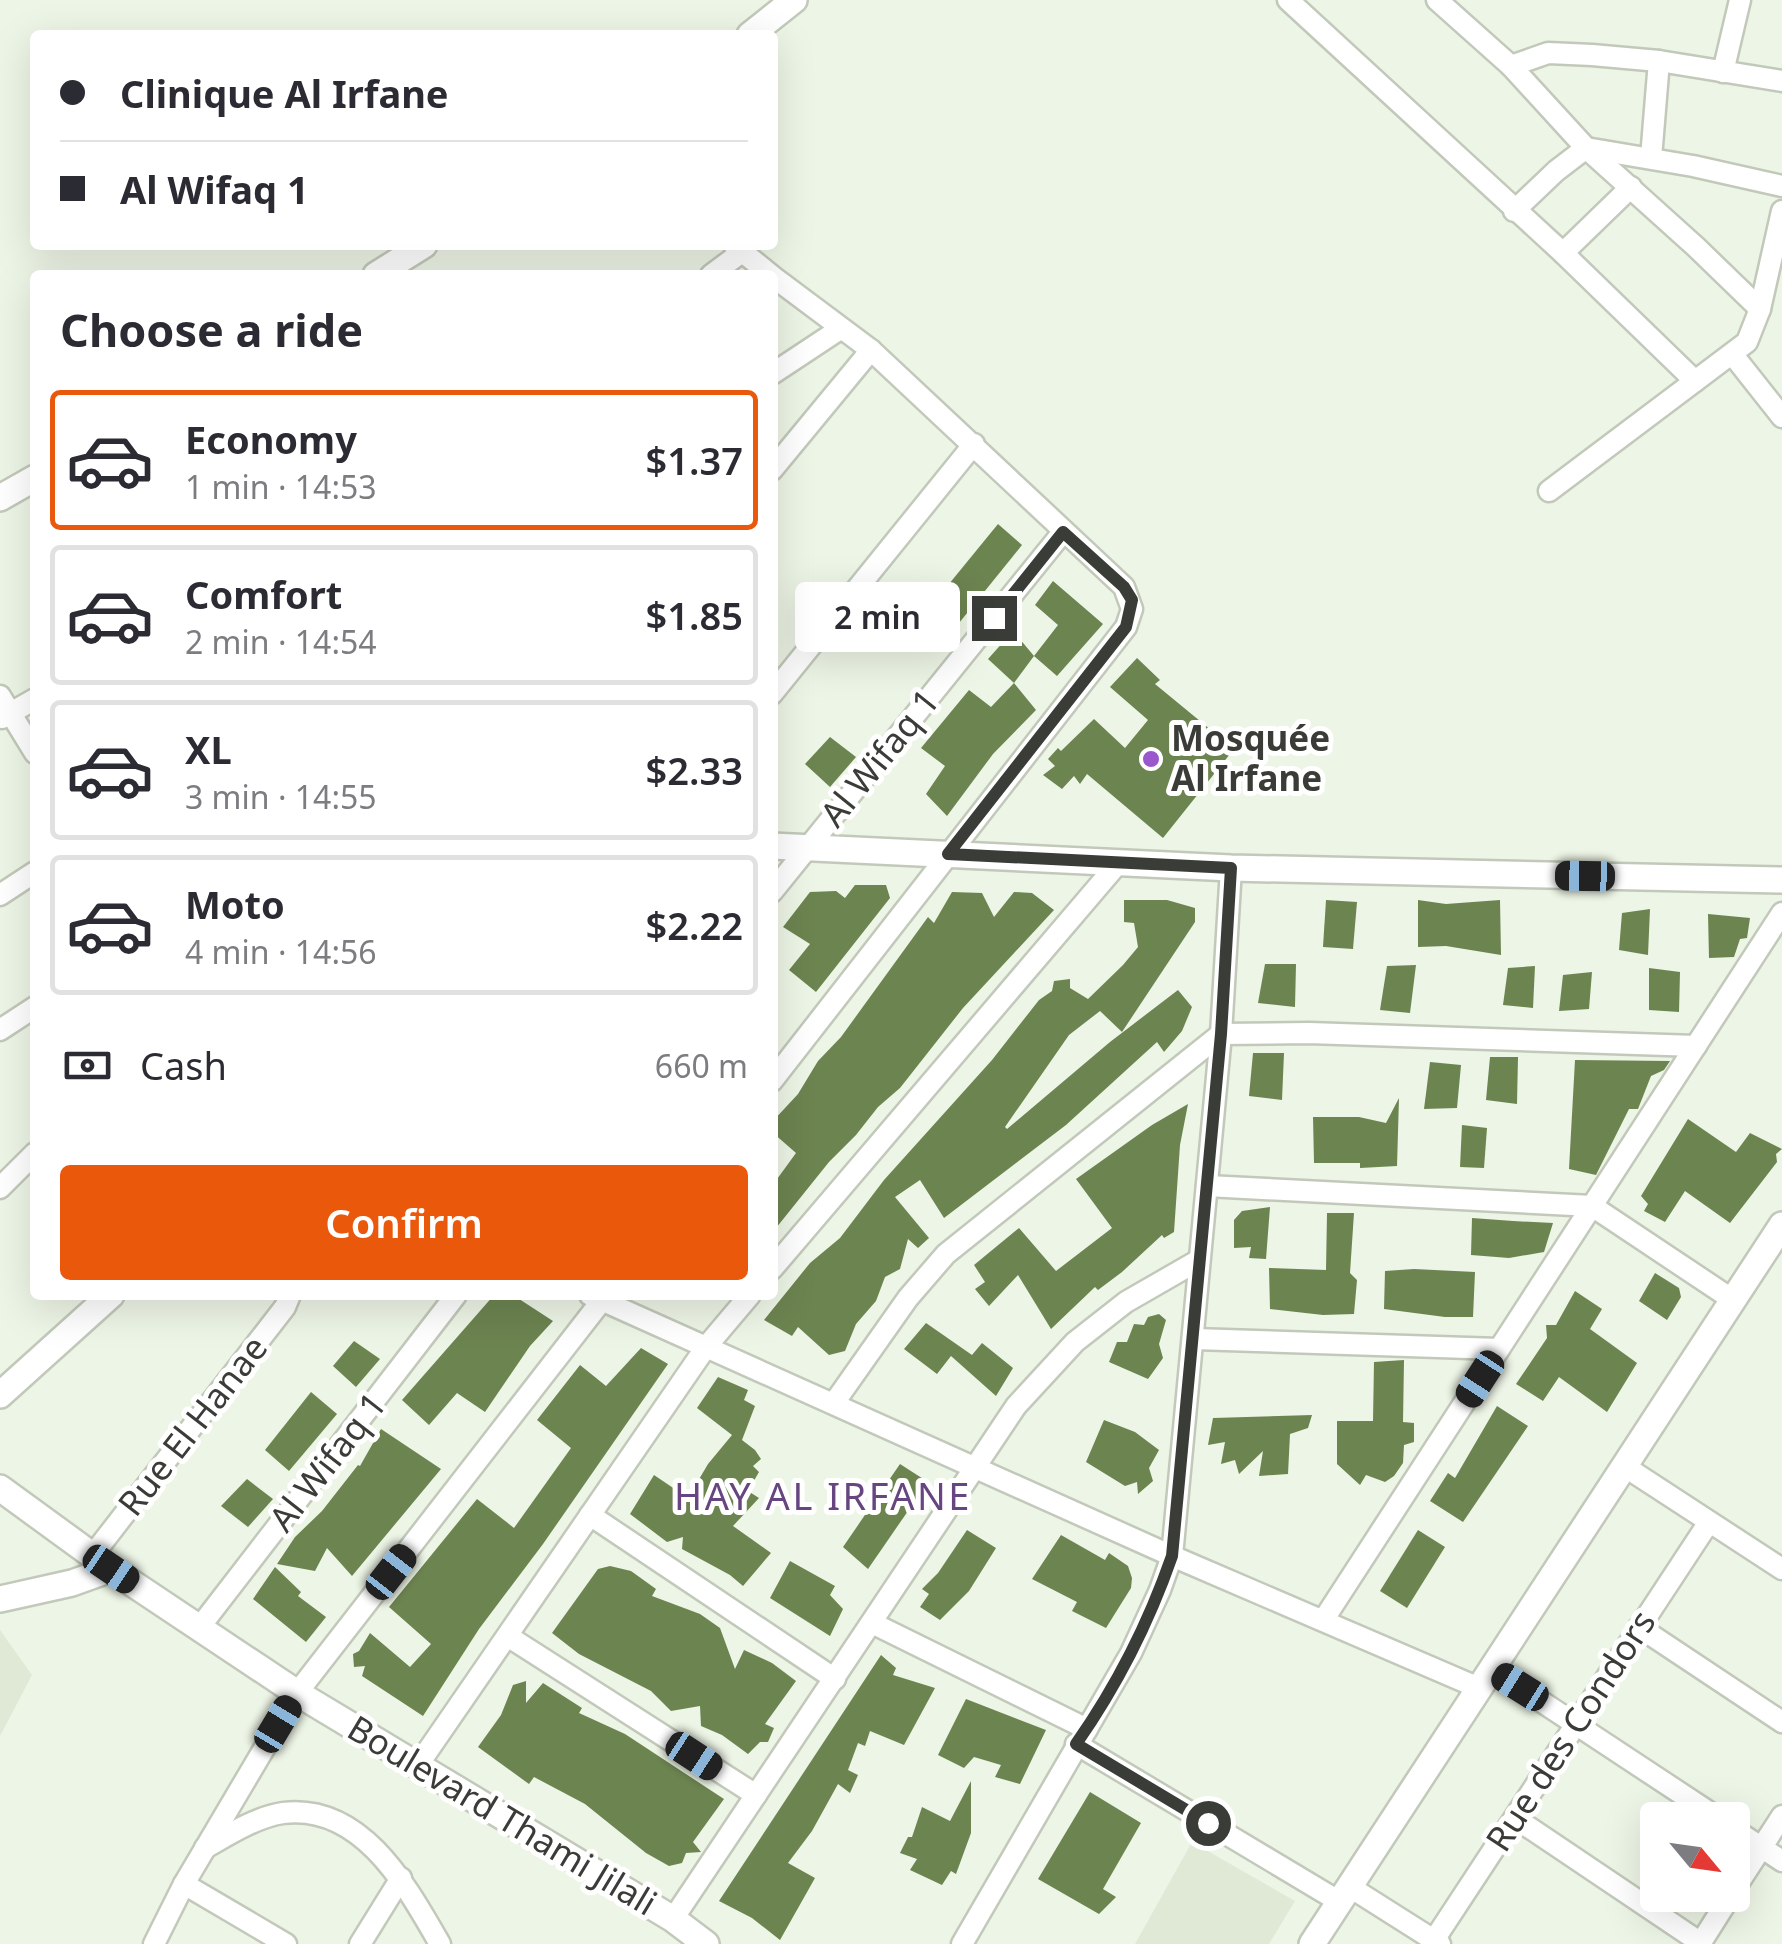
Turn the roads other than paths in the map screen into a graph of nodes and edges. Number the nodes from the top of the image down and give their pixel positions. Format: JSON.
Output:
{"nodes":[{"id":1,"x":794,"y":0,"type":"edge"},
{"id":2,"x":1288,"y":0,"type":"edge"},
{"id":3,"x":1437,"y":0,"type":"edge"},
{"id":4,"x":1740,"y":0,"type":"edge"},
{"id":5,"x":756,"y":30,"type":"edge"},
{"id":6,"x":1660,"y":61,"type":"junction"},
{"id":7,"x":1511,"y":66,"type":"junction"},
{"id":8,"x":1723,"y":72,"type":"junction"},
{"id":9,"x":1782,"y":82,"type":"edge"},
{"id":10,"x":1586,"y":148,"type":"junction"},
{"id":11,"x":1651,"y":158,"type":"junction"},
{"id":12,"x":1782,"y":186,"type":"edge"},
{"id":13,"x":1632,"y":187,"type":"junction"},
{"id":14,"x":1514,"y":211,"type":"junction"},
{"id":15,"x":1782,"y":211,"type":"edge"},
{"id":16,"x":416,"y":250,"type":"edge"},
{"id":17,"x":736,"y":250,"type":"edge"},
{"id":18,"x":741,"y":250,"type":"edge"},
{"id":19,"x":1563,"y":253,"type":"junction"},
{"id":20,"x":384,"y":270,"type":"edge"},
{"id":21,"x":717,"y":270,"type":"edge"},
{"id":22,"x":766,"y":270,"type":"edge"},
{"id":23,"x":778,"y":280,"type":"edge"},
{"id":24,"x":1760,"y":309,"type":"junction"},
{"id":25,"x":840,"y":329,"type":"junction"},
{"id":26,"x":871,"y":350,"type":"junction"},
{"id":27,"x":1733,"y":355,"type":"junction"},
{"id":28,"x":778,"y":370,"type":"edge"},
{"id":29,"x":1696,"y":381,"type":"junction"},
{"id":30,"x":1782,"y":417,"type":"edge"},
{"id":31,"x":974,"y":444,"type":"junction"},
{"id":32,"x":778,"y":463,"type":"edge"},
{"id":33,"x":30,"y":481,"type":"edge"},
{"id":34,"x":1549,"y":490,"type":"dead end"},
{"id":35,"x":0,"y":498,"type":"edge"},
{"id":36,"x":1063,"y":532,"type":"junction"},
{"id":37,"x":778,"y":687,"type":"edge"},
{"id":38,"x":30,"y":701,"type":"edge"},
{"id":39,"x":3,"y":709,"type":"edge"},
{"id":40,"x":30,"y":747,"type":"edge"},
{"id":41,"x":778,"y":846,"type":"edge"},
{"id":42,"x":808,"y":847,"type":"junction"},
{"id":43,"x":948,"y":854,"type":"junction"},
{"id":44,"x":1120,"y":861,"type":"junction"},
{"id":45,"x":1231,"y":868,"type":"junction"},
{"id":46,"x":30,"y":875,"type":"edge"},
{"id":47,"x":1782,"y":880,"type":"edge"},
{"id":48,"x":778,"y":884,"type":"edge"},
{"id":49,"x":0,"y":895,"type":"edge"},
{"id":50,"x":1782,"y":913,"type":"edge"},
{"id":51,"x":30,"y":1010,"type":"edge"},
{"id":52,"x":0,"y":1030,"type":"edge"},
{"id":53,"x":1221,"y":1034,"type":"junction"},
{"id":54,"x":1696,"y":1046,"type":"junction"},
{"id":55,"x":778,"y":1073,"type":"edge"},
{"id":56,"x":30,"y":1157,"type":"edge"},
{"id":57,"x":2,"y":1180,"type":"edge"},
{"id":58,"x":1207,"y":1186,"type":"junction"},
{"id":59,"x":1592,"y":1206,"type":"junction"},
{"id":60,"x":1782,"y":1225,"type":"edge"},
{"id":61,"x":1198,"y":1260,"type":"junction"},
{"id":62,"x":778,"y":1262,"type":"edge"},
{"id":63,"x":105,"y":1300,"type":"edge"},
{"id":64,"x":288,"y":1300,"type":"edge"},
{"id":65,"x":452,"y":1300,"type":"edge"},
{"id":66,"x":598,"y":1300,"type":"edge"},
{"id":67,"x":606,"y":1300,"type":"edge"},
{"id":68,"x":746,"y":1300,"type":"edge"},
{"id":69,"x":1734,"y":1300,"type":"junction"},
{"id":70,"x":1194,"y":1339,"type":"junction"},
{"id":71,"x":706,"y":1347,"type":"junction"},
{"id":72,"x":1499,"y":1348,"type":"junction"},
{"id":73,"x":0,"y":1395,"type":"edge"},
{"id":74,"x":834,"y":1404,"type":"junction"},
{"id":75,"x":974,"y":1465,"type":"junction"},
{"id":76,"x":1624,"y":1466,"type":"junction"},
{"id":77,"x":0,"y":1488,"type":"edge"},
{"id":78,"x":590,"y":1516,"type":"junction"},
{"id":79,"x":1710,"y":1522,"type":"junction"},
{"id":80,"x":1172,"y":1556,"type":"junction"},
{"id":81,"x":101,"y":1562,"type":"junction"},
{"id":82,"x":1782,"y":1569,"type":"edge"},
{"id":83,"x":0,"y":1600,"type":"edge"},
{"id":84,"x":1324,"y":1619,"type":"junction"},
{"id":85,"x":872,"y":1623,"type":"junction"},
{"id":86,"x":1639,"y":1626,"type":"junction"},
{"id":87,"x":199,"y":1628,"type":"junction"},
{"id":88,"x":509,"y":1637,"type":"junction"},
{"id":89,"x":834,"y":1679,"type":"junction"},
{"id":90,"x":1485,"y":1679,"type":"junction"},
{"id":91,"x":297,"y":1693,"type":"junction"},
{"id":92,"x":1576,"y":1722,"type":"junction"},
{"id":93,"x":1782,"y":1722,"type":"edge"},
{"id":94,"x":1081,"y":1737,"type":"junction"},
{"id":95,"x":418,"y":1765,"type":"junction"},
{"id":96,"x":756,"y":1795,"type":"junction"},
{"id":97,"x":1694,"y":1802,"type":"edge"},
{"id":98,"x":1782,"y":1816,"type":"edge"},
{"id":99,"x":1515,"y":1818,"type":"junction"},
{"id":100,"x":1750,"y":1840,"type":"edge"},
{"id":101,"x":205,"y":1848,"type":"junction"},
{"id":102,"x":1762,"y":1848,"type":"junction"},
{"id":103,"x":1782,"y":1861,"type":"edge"},
{"id":104,"x":1750,"y":1866,"type":"edge"},
{"id":105,"x":402,"y":1878,"type":"junction"},
{"id":106,"x":184,"y":1884,"type":"junction"},
{"id":107,"x":1345,"y":1894,"type":"junction"},
{"id":108,"x":1720,"y":1912,"type":"edge"},
{"id":109,"x":673,"y":1919,"type":"junction"},
{"id":110,"x":1437,"y":1942,"type":"edge"},
{"id":111,"x":1700,"y":1943,"type":"edge"},
{"id":112,"x":154,"y":1944,"type":"edge"},
{"id":113,"x":286,"y":1944,"type":"edge"},
{"id":114,"x":360,"y":1944,"type":"edge"},
{"id":115,"x":440,"y":1944,"type":"edge"},
{"id":116,"x":706,"y":1944,"type":"edge"},
{"id":117,"x":962,"y":1944,"type":"edge"},
{"id":118,"x":1312,"y":1944,"type":"edge"}],
"edges":[{"from":1,"to":5,"type":"street"},
{"from":2,"to":14,"type":"street"},
{"from":3,"to":7,"type":"street"},
{"from":4,"to":8,"type":"street"},
{"from":6,"to":7,"type":"street"},
{"from":6,"to":8,"type":"street"},
{"from":6,"to":11,"type":"street"},
{"from":7,"to":10,"type":"street"},
{"from":8,"to":9,"type":"street"},
{"from":10,"to":11,"type":"street"},
{"from":10,"to":13,"type":"street"},
{"from":10,"to":14,"type":"street"},
{"from":11,"to":12,"type":"street"},
{"from":13,"to":19,"type":"street"},
{"from":13,"to":24,"type":"street"},
{"from":14,"to":19,"type":"street"},
{"from":15,"to":24,"type":"street"},
{"from":16,"to":20,"type":"street"},
{"from":17,"to":21,"type":"street"},
{"from":18,"to":22,"type":"street"},
{"from":19,"to":29,"type":"street"},
{"from":23,"to":25,"type":"street"},
{"from":24,"to":27,"type":"street"},
{"from":25,"to":26,"type":"street"},
{"from":25,"to":28,"type":"street"},
{"from":26,"to":31,"type":"street"},
{"from":26,"to":32,"type":"street"},
{"from":27,"to":29,"type":"street"},
{"from":27,"to":30,"type":"street"},
{"from":29,"to":34,"type":"street"},
{"from":31,"to":36,"type":"street"},
{"from":31,"to":37,"type":"street"},
{"from":33,"to":35,"type":"street"},
{"from":36,"to":42,"type":"street","name":"Al Wifaq 1"},
{"from":36,"to":43,"type":"street"},
{"from":38,"to":39,"type":"street"},
{"from":39,"to":40,"type":"street"},
{"from":41,"to":42,"type":"street"},
{"from":42,"to":43,"type":"street"},
{"from":42,"to":48,"type":"street","name":"Al Wifaq 1"},
{"from":43,"to":44,"type":"street"},
{"from":43,"to":55,"type":"street"},
{"from":44,"to":45,"type":"street"},
{"from":44,"to":62,"type":"street"},
{"from":45,"to":47,"type":"street"},
{"from":45,"to":53,"type":"street"},
{"from":46,"to":49,"type":"street"},
{"from":50,"to":54,"type":"street"},
{"from":51,"to":52,"type":"street"},
{"from":53,"to":54,"type":"street"},
{"from":53,"to":58,"type":"street"},
{"from":53,"to":74,"type":"street"},
{"from":54,"to":59,"type":"street"},
{"from":56,"to":57,"type":"street"},
{"from":58,"to":59,"type":"street"},
{"from":58,"to":61,"type":"street"},
{"from":59,"to":69,"type":"street"},
{"from":59,"to":72,"type":"street"},
{"from":60,"to":69,"type":"street"},
{"from":61,"to":70,"type":"street"},
{"from":61,"to":75,"type":"street"},
{"from":63,"to":73,"type":"street"},
{"from":64,"to":81,"type":"street","name":"Rue El Hanae"},
{"from":65,"to":87,"type":"street","name":"Al Wifaq 1"},
{"from":66,"to":91,"type":"street"},
{"from":67,"to":71,"type":"street"},
{"from":68,"to":71,"type":"street"},
{"from":69,"to":76,"type":"street"},
{"from":70,"to":72,"type":"street"},
{"from":70,"to":80,"type":"street"},
{"from":71,"to":74,"type":"street"},
{"from":71,"to":78,"type":"street"},
{"from":72,"to":84,"type":"street"},
{"from":74,"to":75,"type":"street"},
{"from":75,"to":80,"type":"street"},
{"from":75,"to":85,"type":"street"},
{"from":76,"to":79,"type":"street"},
{"from":76,"to":90,"type":"street"},
{"from":77,"to":81,"type":"street","name":"Boulevard Thami Jilali"},
{"from":78,"to":88,"type":"street"},
{"from":78,"to":89,"type":"street"},
{"from":79,"to":82,"type":"street"},
{"from":79,"to":86,"type":"street","name":"Rue des Condors"},
{"from":80,"to":84,"type":"street"},
{"from":80,"to":94,"type":"street"},
{"from":81,"to":83,"type":"street"},
{"from":81,"to":87,"type":"street","name":"Boulevard Thami Jilali"},
{"from":84,"to":90,"type":"street"},
{"from":85,"to":89,"type":"street"},
{"from":85,"to":94,"type":"street"},
{"from":86,"to":92,"type":"street","name":"Rue des Condors"},
{"from":86,"to":93,"type":"street"},
{"from":87,"to":91,"type":"street","name":"Boulevard Thami Jilali"},
{"from":88,"to":95,"type":"street"},
{"from":88,"to":96,"type":"street"},
{"from":89,"to":96,"type":"street"},
{"from":90,"to":92,"type":"street"},
{"from":90,"to":107,"type":"street"},
{"from":91,"to":95,"type":"street","name":"Boulevard Thami Jilali"},
{"from":91,"to":101,"type":"street"},
{"from":92,"to":97,"type":"street"},
{"from":92,"to":99,"type":"street","name":"Rue des Condors"},
{"from":94,"to":107,"type":"street"},
{"from":94,"to":117,"type":"street"},
{"from":95,"to":109,"type":"street","name":"Boulevard Thami Jilali"},
{"from":96,"to":109,"type":"street"},
{"from":98,"to":102,"type":"street"},
{"from":99,"to":110,"type":"street","name":"Rue des Condors"},
{"from":99,"to":111,"type":"street"},
{"from":100,"to":102,"type":"street"},
{"from":101,"to":105,"type":"street"},
{"from":101,"to":106,"type":"street"},
{"from":102,"to":103,"type":"street"},
{"from":102,"to":104,"type":"street"},
{"from":105,"to":114,"type":"street"},
{"from":105,"to":115,"type":"street"},
{"from":106,"to":112,"type":"street"},
{"from":106,"to":113,"type":"street"},
{"from":107,"to":110,"type":"street"},
{"from":107,"to":118,"type":"street"},
{"from":108,"to":111,"type":"street"},
{"from":109,"to":116,"type":"street","name":"Boulevard Thami Jilali"}]}
